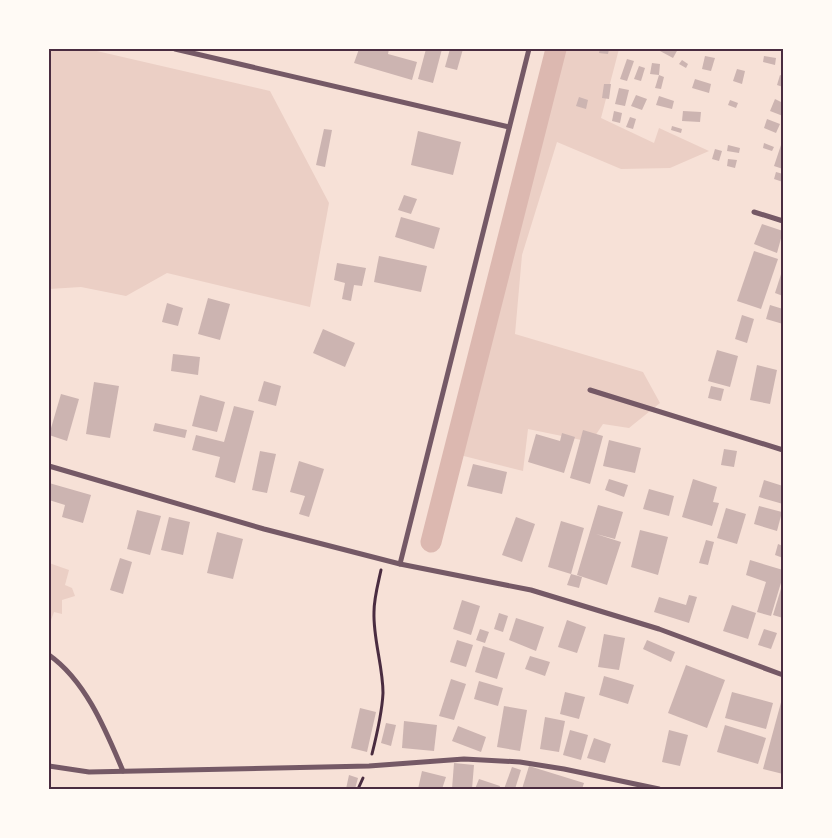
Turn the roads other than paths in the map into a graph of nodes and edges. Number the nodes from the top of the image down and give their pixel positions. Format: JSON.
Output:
{"nodes":[{"id":1,"x":175,"y":49,"type":"edge"},
{"id":2,"x":529,"y":49,"type":"edge"},
{"id":3,"x":510,"y":127,"type":"junction"},
{"id":4,"x":754,"y":212,"type":"dead end"},
{"id":5,"x":783,"y":220,"type":"edge"},
{"id":6,"x":590,"y":390,"type":"dead end"},
{"id":7,"x":783,"y":450,"type":"edge"},
{"id":8,"x":49,"y":466,"type":"edge"},
{"id":9,"x":400,"y":564,"type":"junction"},
{"id":10,"x":49,"y":655,"type":"edge"},
{"id":11,"x":783,"y":675,"type":"edge"},
{"id":12,"x":49,"y":766,"type":"edge"},
{"id":13,"x":123,"y":771,"type":"junction"},
{"id":14,"x":659,"y":789,"type":"edge"}],
"edges":[{"from":1,"to":3,"type":"street"},
{"from":2,"to":3,"type":"street"},
{"from":3,"to":9,"type":"street"},
{"from":4,"to":5,"type":"street"},
{"from":6,"to":7,"type":"street"},
{"from":8,"to":9,"type":"street"},
{"from":9,"to":11,"type":"street"},
{"from":10,"to":13,"type":"street"},
{"from":12,"to":13,"type":"street"},
{"from":13,"to":14,"type":"street"}]}
